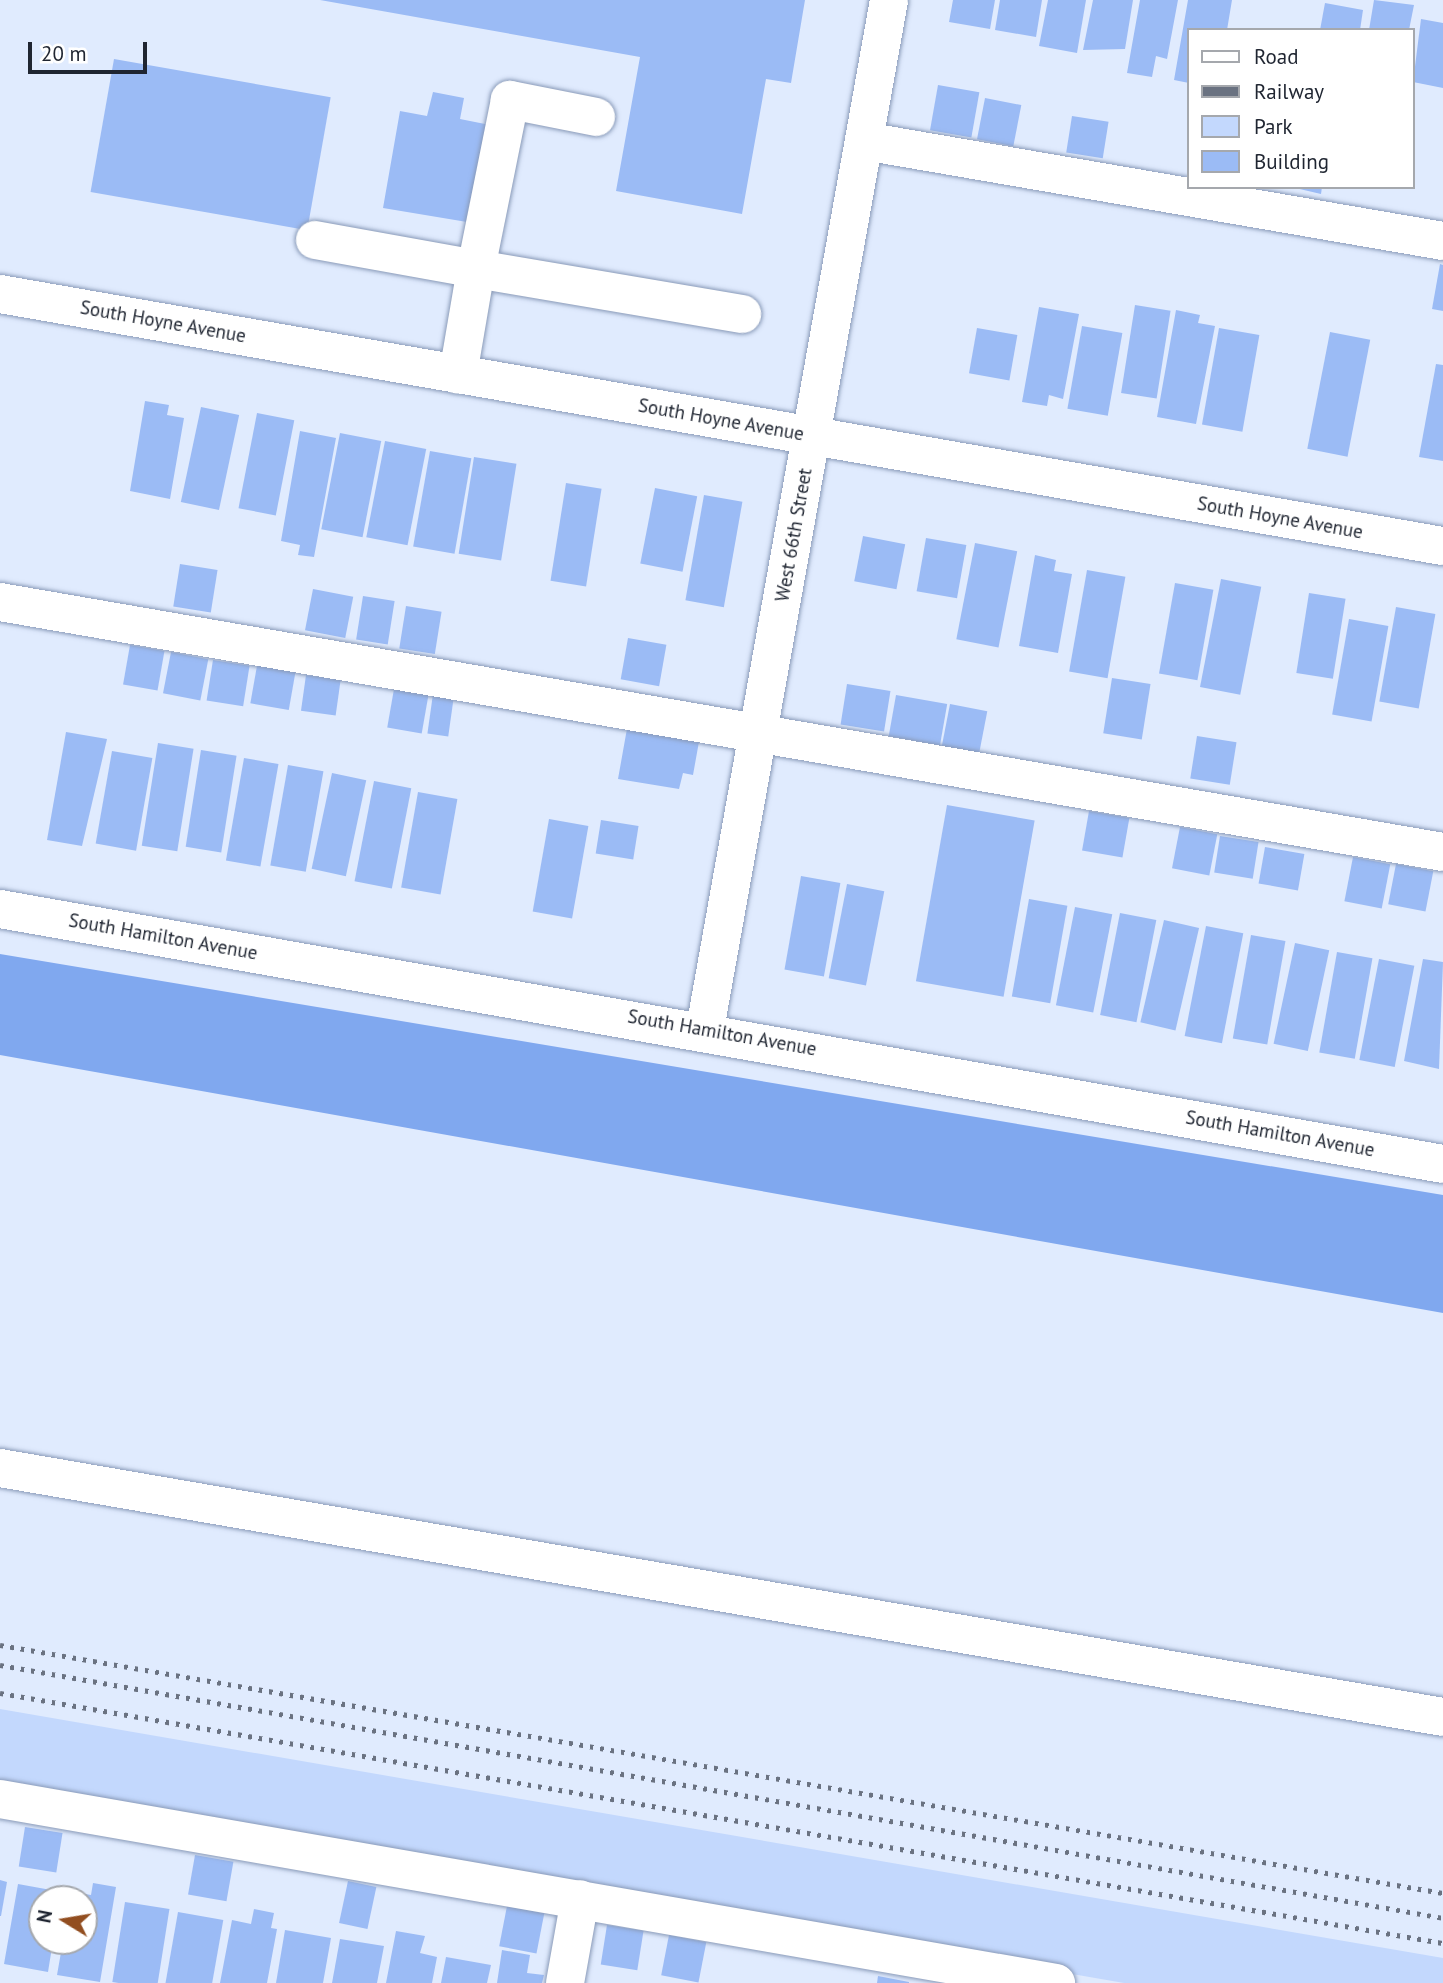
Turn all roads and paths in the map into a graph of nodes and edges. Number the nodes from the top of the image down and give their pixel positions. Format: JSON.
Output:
{"nodes":[{"id":1,"x":889,"y":0,"type":"edge"},
{"id":2,"x":596,"y":117,"type":"dead end"},
{"id":3,"x":864,"y":141,"type":"junction"},
{"id":4,"x":315,"y":240,"type":"dead end"},
{"id":5,"x":1443,"y":241,"type":"edge"},
{"id":6,"x":476,"y":269,"type":"junction"},
{"id":7,"x":0,"y":294,"type":"edge"},
{"id":8,"x":742,"y":314,"type":"dead end"},
{"id":9,"x":458,"y":374,"type":"junction"},
{"id":10,"x":811,"y":436,"type":"junction"},
{"id":11,"x":1443,"y":546,"type":"edge"},
{"id":12,"x":0,"y":603,"type":"edge"},
{"id":13,"x":758,"y":734,"type":"junction"},
{"id":14,"x":1443,"y":852,"type":"edge"},
{"id":15,"x":0,"y":909,"type":"edge"},
{"id":16,"x":705,"y":1029,"type":"junction"},
{"id":17,"x":1443,"y":1164,"type":"edge"},
{"id":18,"x":0,"y":1468,"type":"edge"},
{"id":19,"x":1443,"y":1717,"type":"edge"},
{"id":20,"x":0,"y":1799,"type":"edge"},
{"id":21,"x":580,"y":1899,"type":"junction"},
{"id":22,"x":565,"y":1983,"type":"edge"},
{"id":23,"x":1056,"y":1983,"type":"edge"}],
"edges":[{"from":1,"to":3,"type":"street","name":"West 66th Street"},
{"from":2,"to":6,"type":"street"},
{"from":3,"to":5,"type":"street"},
{"from":3,"to":10,"type":"street","name":"West 66th Street"},
{"from":4,"to":6,"type":"street"},
{"from":6,"to":8,"type":"street"},
{"from":6,"to":9,"type":"street"},
{"from":7,"to":9,"type":"street","name":"South Hoyne Avenue"},
{"from":9,"to":10,"type":"street","name":"South Hoyne Avenue"},
{"from":10,"to":11,"type":"street","name":"South Hoyne Avenue"},
{"from":10,"to":13,"type":"street","name":"West 66th Street"},
{"from":12,"to":13,"type":"street"},
{"from":13,"to":14,"type":"street"},
{"from":13,"to":16,"type":"street","name":"West 66th Street"},
{"from":15,"to":16,"type":"street","name":"South Hamilton Avenue"},
{"from":16,"to":17,"type":"street","name":"South Hamilton Avenue"},
{"from":18,"to":19,"type":"street"},
{"from":20,"to":21,"type":"street"},
{"from":21,"to":22,"type":"street"},
{"from":21,"to":23,"type":"street"}]}
